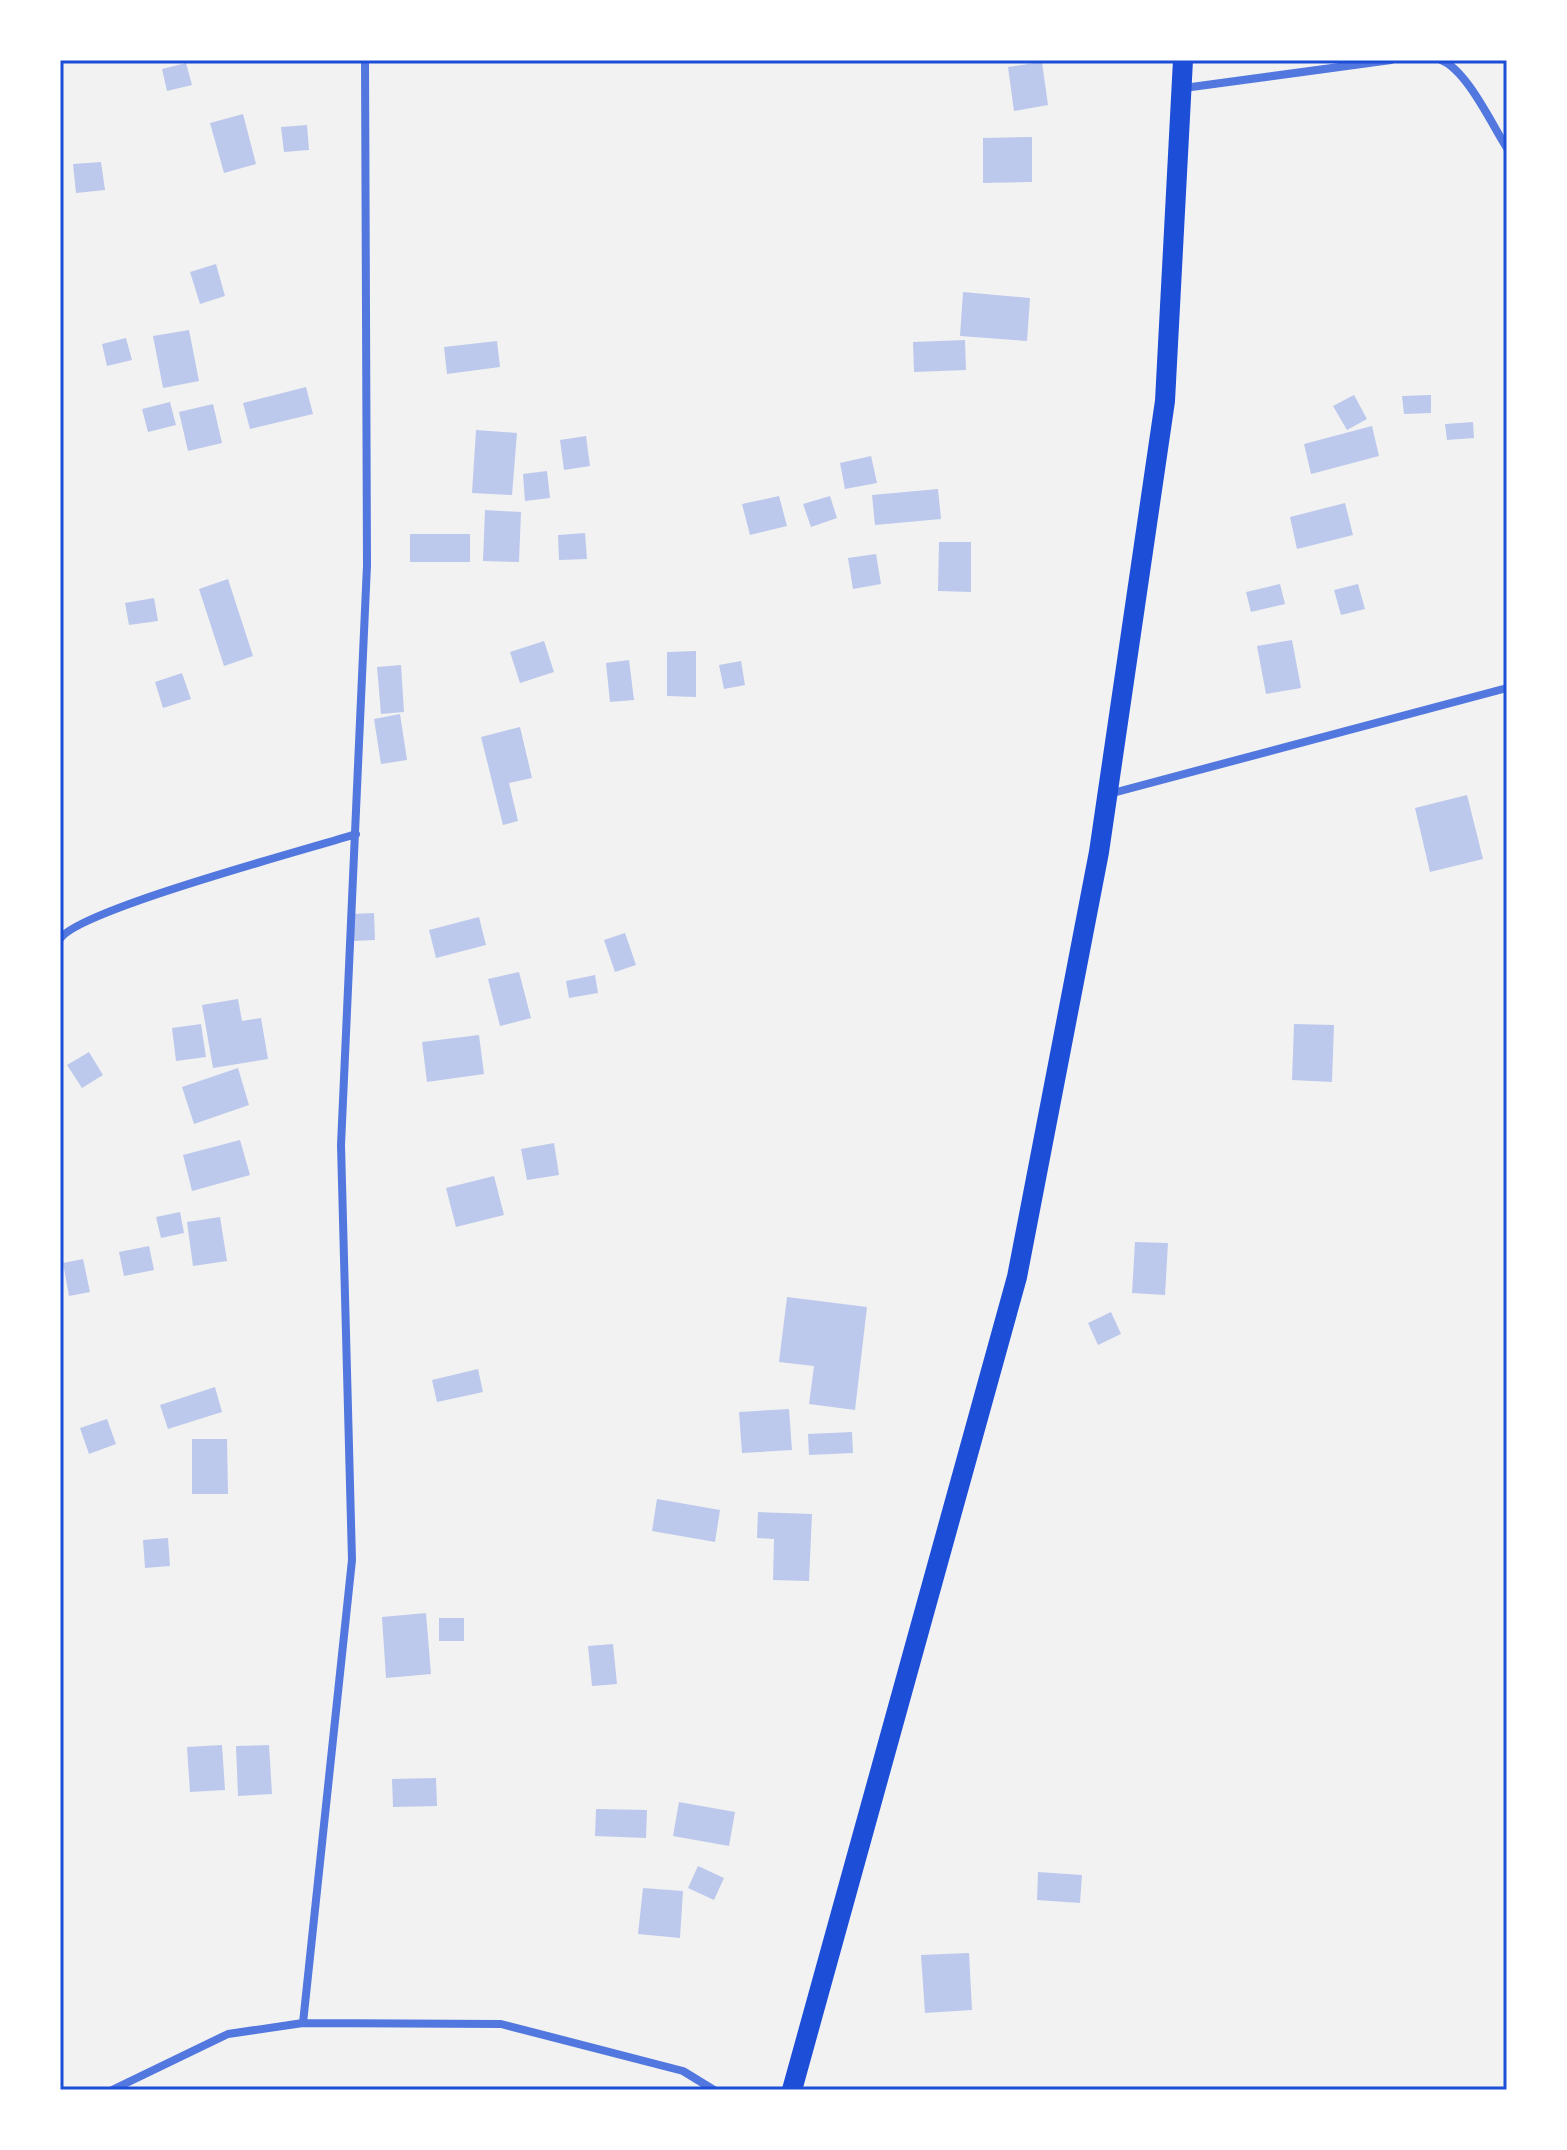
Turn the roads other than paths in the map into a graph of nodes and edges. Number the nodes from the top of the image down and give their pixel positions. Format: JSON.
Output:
{"nodes":[{"id":1,"x":365,"y":60,"type":"edge"},
{"id":2,"x":1183,"y":60,"type":"edge"},
{"id":3,"x":1391,"y":60,"type":"edge"},
{"id":4,"x":1441,"y":60,"type":"edge"},
{"id":5,"x":1183,"y":88,"type":"junction"},
{"id":6,"x":1507,"y":148,"type":"edge"},
{"id":7,"x":1507,"y":688,"type":"edge"},
{"id":8,"x":1108,"y":794,"type":"junction"},
{"id":9,"x":356,"y":834,"type":"junction"},
{"id":10,"x":60,"y":939,"type":"edge"},
{"id":11,"x":303,"y":2023,"type":"junction"},
{"id":12,"x":112,"y":2090,"type":"edge"},
{"id":13,"x":714,"y":2090,"type":"edge"},
{"id":14,"x":792,"y":2090,"type":"edge"}],
"edges":[{"from":1,"to":9,"type":"street"},
{"from":2,"to":5,"type":"main road"},
{"from":3,"to":5,"type":"street"},
{"from":4,"to":6,"type":"street"},
{"from":5,"to":8,"type":"main road"},
{"from":7,"to":8,"type":"street"},
{"from":8,"to":14,"type":"main road"},
{"from":9,"to":10,"type":"street"},
{"from":9,"to":11,"type":"street"},
{"from":11,"to":12,"type":"street"},
{"from":11,"to":13,"type":"street"}]}
